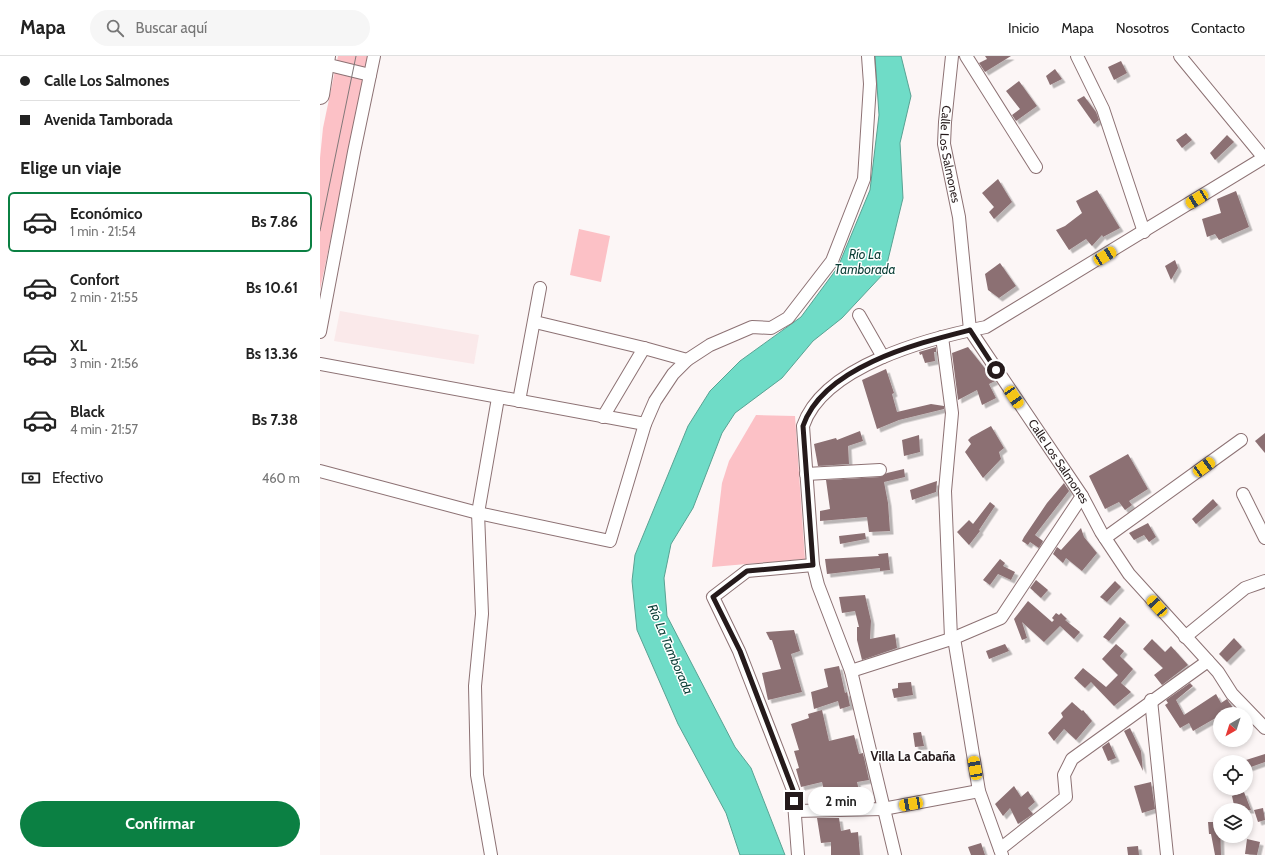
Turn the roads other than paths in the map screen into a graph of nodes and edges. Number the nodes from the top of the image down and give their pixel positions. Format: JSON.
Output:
{"nodes":[{"id":1,"x":374,"y":56,"type":"edge"},
{"id":2,"x":868,"y":56,"type":"edge"},
{"id":3,"x":952,"y":56,"type":"edge"},
{"id":4,"x":966,"y":56,"type":"edge"},
{"id":5,"x":1077,"y":56,"type":"edge"},
{"id":6,"x":1180,"y":56,"type":"edge"},
{"id":7,"x":326,"y":58,"type":"edge"},
{"id":8,"x":370,"y":75,"type":"junction"},
{"id":9,"x":320,"y":95,"type":"edge"},
{"id":10,"x":1264,"y":157,"type":"edge"},
{"id":11,"x":1036,"y":167,"type":"dead end"},
{"id":12,"x":1144,"y":232,"type":"junction"},
{"id":13,"x":540,"y":288,"type":"dead end"},
{"id":14,"x":859,"y":315,"type":"dead end"},
{"id":15,"x":535,"y":322,"type":"junction"},
{"id":16,"x":970,"y":330,"type":"junction"},
{"id":17,"x":320,"y":332,"type":"edge"},
{"id":18,"x":942,"y":337,"type":"junction"},
{"id":19,"x":644,"y":348,"type":"junction"},
{"id":20,"x":883,"y":357,"type":"junction"},
{"id":21,"x":687,"y":360,"type":"junction"},
{"id":22,"x":320,"y":364,"type":"edge"},
{"id":23,"x":498,"y":398,"type":"junction"},
{"id":24,"x":519,"y":402,"type":"junction"},
{"id":25,"x":604,"y":417,"type":"junction"},
{"id":26,"x":645,"y":424,"type":"junction"},
{"id":27,"x":1242,"y":440,"type":"dead end"},
{"id":28,"x":880,"y":470,"type":"dead end"},
{"id":29,"x":320,"y":471,"type":"edge"},
{"id":30,"x":806,"y":474,"type":"junction"},
{"id":31,"x":1243,"y":494,"type":"dead end"},
{"id":32,"x":1082,"y":496,"type":"junction"},
{"id":33,"x":478,"y":512,"type":"junction"},
{"id":34,"x":1105,"y":538,"type":"junction"},
{"id":35,"x":1265,"y":538,"type":"edge"},
{"id":36,"x":813,"y":565,"type":"junction"},
{"id":37,"x":1265,"y":581,"type":"edge"},
{"id":38,"x":1184,"y":637,"type":"junction"},
{"id":39,"x":952,"y":638,"type":"junction"},
{"id":40,"x":1208,"y":661,"type":"junction"},
{"id":41,"x":851,"y":671,"type":"junction"},
{"id":42,"x":1151,"y":700,"type":"junction"},
{"id":43,"x":1265,"y":728,"type":"edge"},
{"id":44,"x":979,"y":791,"type":"junction"},
{"id":45,"x":883,"y":809,"type":"junction"},
{"id":46,"x":796,"y":811,"type":"junction"},
{"id":47,"x":1001,"y":852,"type":"edge"},
{"id":48,"x":491,"y":855,"type":"edge"},
{"id":49,"x":798,"y":855,"type":"edge"},
{"id":50,"x":895,"y":855,"type":"edge"},
{"id":51,"x":1167,"y":855,"type":"edge"}],
"edges":[{"from":1,"to":8,"type":"street"},
{"from":2,"to":21,"type":"street"},
{"from":3,"to":16,"type":"street","name":"Calle Los Salmones"},
{"from":4,"to":11,"type":"street"},
{"from":5,"to":12,"type":"street"},
{"from":6,"to":10,"type":"street"},
{"from":7,"to":8,"type":"street"},
{"from":7,"to":9,"type":"highway"},
{"from":8,"to":17,"type":"street"},
{"from":10,"to":12,"type":"street"},
{"from":12,"to":16,"type":"street"},
{"from":13,"to":15,"type":"street"},
{"from":14,"to":20,"type":"street"},
{"from":15,"to":19,"type":"street"},
{"from":15,"to":24,"type":"street"},
{"from":16,"to":18,"type":"street"},
{"from":16,"to":32,"type":"street","name":"Calle Los Salmones"},
{"from":18,"to":20,"type":"street"},
{"from":18,"to":39,"type":"street"},
{"from":19,"to":21,"type":"street"},
{"from":19,"to":25,"type":"street"},
{"from":20,"to":30,"type":"street"},
{"from":21,"to":26,"type":"street"},
{"from":22,"to":23,"type":"street"},
{"from":23,"to":24,"type":"street"},
{"from":23,"to":33,"type":"street"},
{"from":24,"to":25,"type":"street"},
{"from":25,"to":26,"type":"street"},
{"from":26,"to":33,"type":"street"},
{"from":27,"to":34,"type":"street"},
{"from":28,"to":30,"type":"street"},
{"from":29,"to":33,"type":"street"},
{"from":30,"to":36,"type":"street"},
{"from":31,"to":35,"type":"street"},
{"from":32,"to":34,"type":"street","name":"Calle Los Salmones"},
{"from":32,"to":39,"type":"street"},
{"from":33,"to":48,"type":"street"},
{"from":34,"to":38,"type":"street","name":"Calle Los Salmones"},
{"from":36,"to":41,"type":"street"},
{"from":36,"to":46,"type":"street"},
{"from":37,"to":38,"type":"street"},
{"from":38,"to":40,"type":"street","name":"Calle Los Salmones"},
{"from":39,"to":41,"type":"street"},
{"from":39,"to":44,"type":"street"},
{"from":40,"to":42,"type":"street"},
{"from":40,"to":43,"type":"street","name":"Calle Los Salmones"},
{"from":41,"to":45,"type":"street"},
{"from":42,"to":47,"type":"street"},
{"from":42,"to":51,"type":"street"},
{"from":44,"to":45,"type":"street"},
{"from":44,"to":47,"type":"street"},
{"from":45,"to":46,"type":"street"},
{"from":45,"to":50,"type":"street"},
{"from":46,"to":49,"type":"street"}]}
